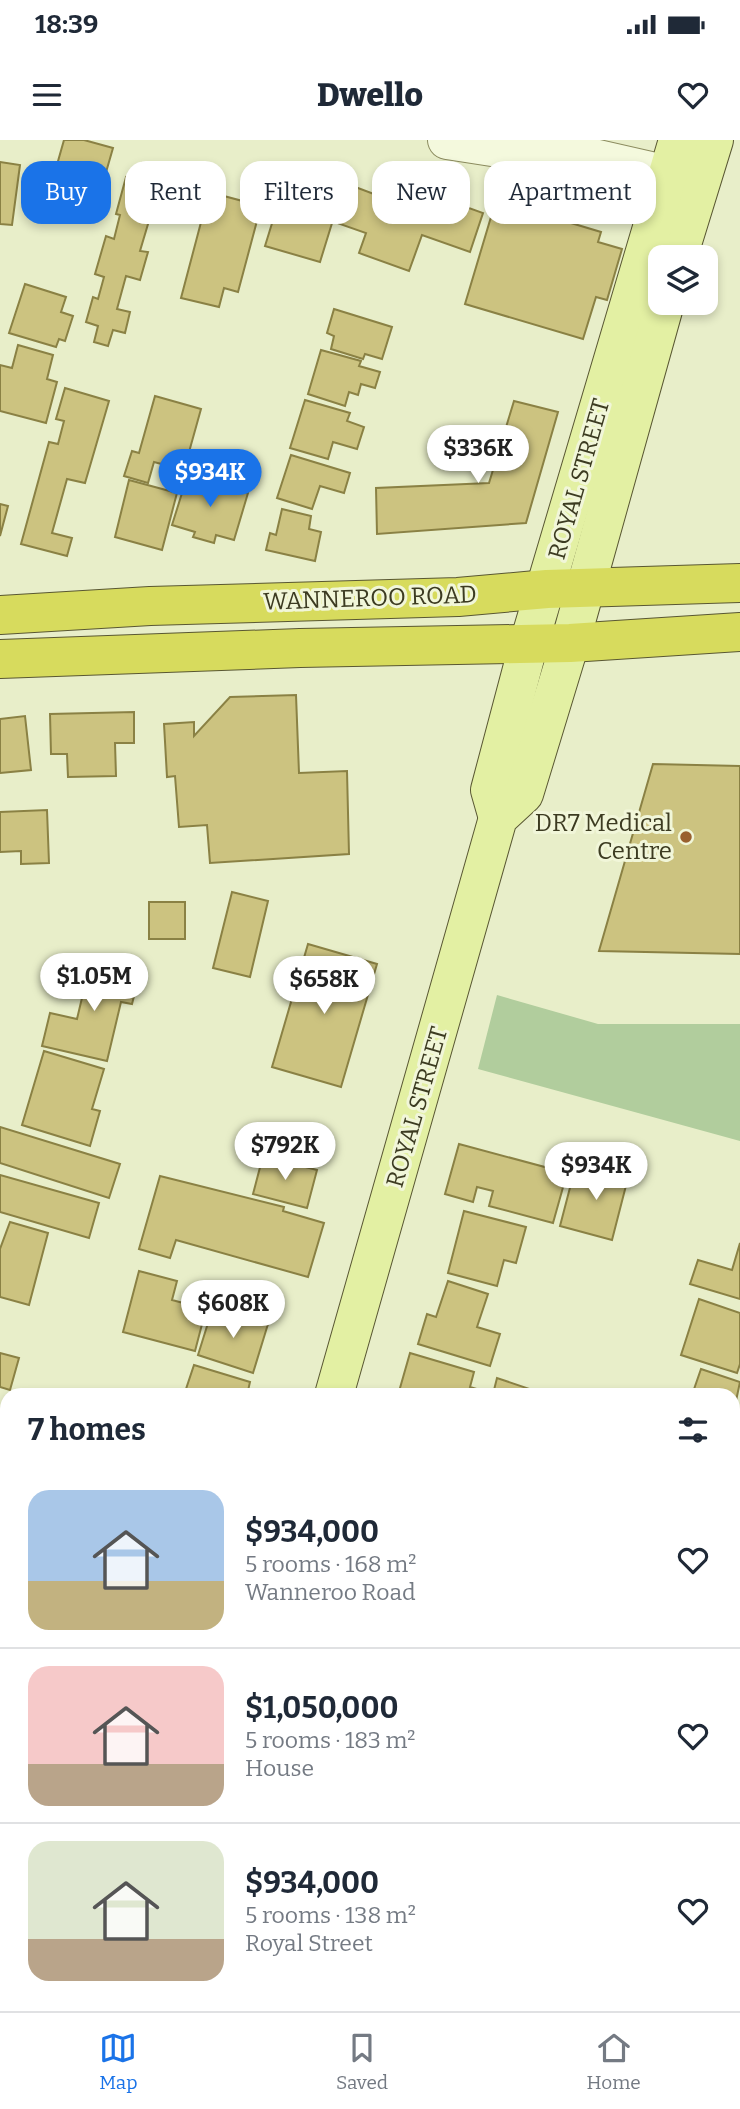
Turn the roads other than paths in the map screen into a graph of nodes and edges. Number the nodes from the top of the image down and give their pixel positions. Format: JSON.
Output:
{"nodes":[{"id":1,"x":447,"y":140,"type":"edge"},
{"id":2,"x":714,"y":140,"type":"edge"},
{"id":3,"x":680,"y":179,"type":"edge"},
{"id":4,"x":678,"y":245,"type":"edge"},
{"id":5,"x":662,"y":315,"type":"edge"},
{"id":6,"x":740,"y":583,"type":"edge"},
{"id":7,"x":585,"y":588,"type":"junction"},
{"id":8,"x":547,"y":589,"type":"junction"},
{"id":9,"x":0,"y":615,"type":"edge"},
{"id":10,"x":740,"y":632,"type":"edge"},
{"id":11,"x":529,"y":643,"type":"junction"},
{"id":12,"x":570,"y":643,"type":"junction"},
{"id":13,"x":0,"y":659,"type":"edge"},
{"id":14,"x":498,"y":818,"type":"junction"},
{"id":15,"x":336,"y":1388,"type":"edge"}],
"edges":[{"from":1,"to":3,"type":"street"},
{"from":2,"to":3,"type":"main road","name":"ROYAL STREET"},
{"from":3,"to":4,"type":"main road","name":"ROYAL STREET"},
{"from":3,"to":8,"type":"main road","name":"ROYAL STREET"},
{"from":5,"to":7,"type":"main road","name":"ROYAL STREET"},
{"from":6,"to":7,"type":"highway","name":"WANNEROO ROAD"},
{"from":7,"to":8,"type":"highway","name":"WANNEROO ROAD"},
{"from":7,"to":12,"type":"main road","name":"ROYAL STREET"},
{"from":8,"to":9,"type":"highway","name":"WANNEROO ROAD"},
{"from":8,"to":11,"type":"main road","name":"ROYAL STREET"},
{"from":10,"to":12,"type":"highway","name":"WANNEROO ROAD"},
{"from":11,"to":12,"type":"highway","name":"WANNEROO ROAD"},
{"from":11,"to":13,"type":"highway","name":"WANNEROO ROAD"},
{"from":11,"to":14,"type":"main road","name":"ROYAL STREET"},
{"from":12,"to":14,"type":"main road","name":"ROYAL STREET"},
{"from":14,"to":15,"type":"main road","name":"ROYAL STREET"}]}
